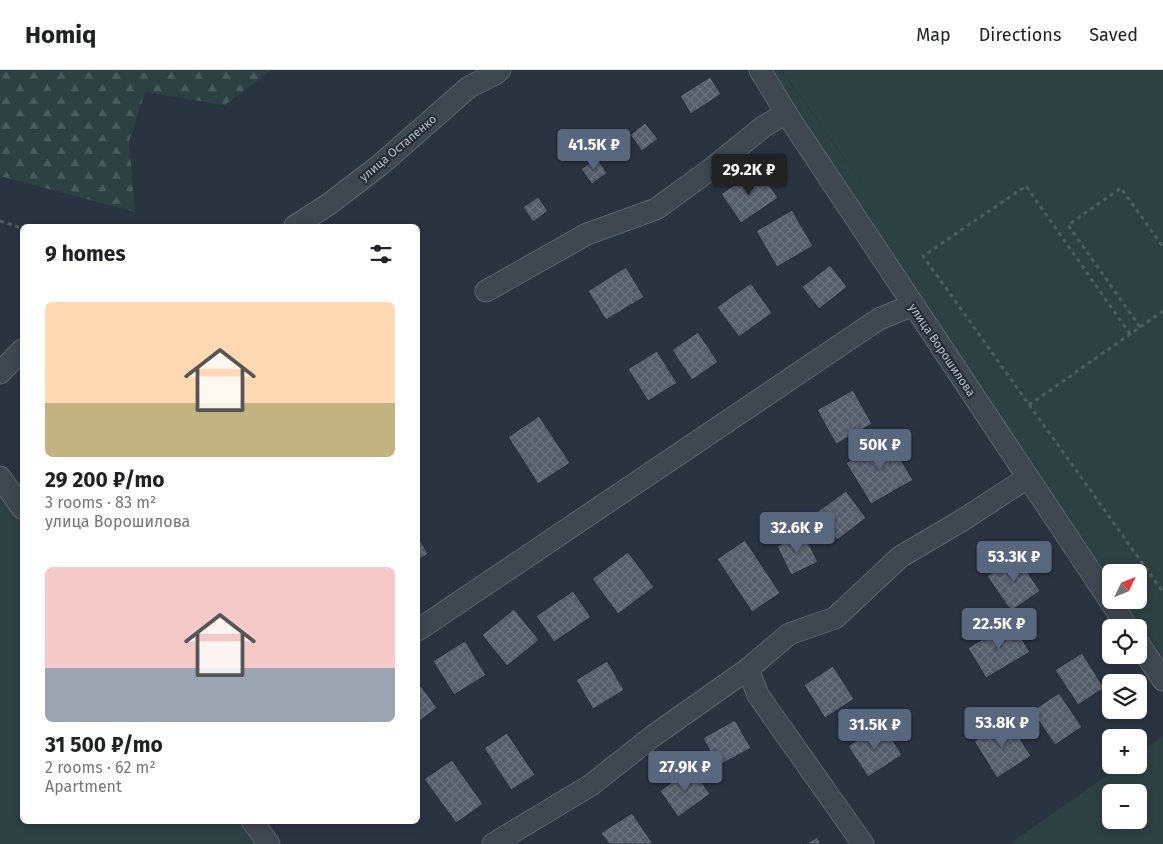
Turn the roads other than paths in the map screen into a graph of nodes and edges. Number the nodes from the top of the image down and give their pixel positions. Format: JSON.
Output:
{"nodes":[{"id":1,"x":500,"y":70,"type":"edge"},
{"id":2,"x":760,"y":70,"type":"edge"},
{"id":3,"x":786,"y":113,"type":"junction"},
{"id":4,"x":298,"y":224,"type":"edge"},
{"id":5,"x":486,"y":291,"type":"dead end"},
{"id":6,"x":913,"y":305,"type":"junction"},
{"id":7,"x":20,"y":352,"type":"edge"},
{"id":8,"x":0,"y":373,"type":"edge"},
{"id":9,"x":0,"y":477,"type":"edge"},
{"id":10,"x":1027,"y":478,"type":"junction"},
{"id":11,"x":20,"y":505,"type":"edge"},
{"id":12,"x":1122,"y":619,"type":"edge"},
{"id":13,"x":420,"y":629,"type":"edge"},
{"id":14,"x":1147,"y":656,"type":"edge"},
{"id":15,"x":748,"y":669,"type":"junction"},
{"id":16,"x":1163,"y":680,"type":"edge"},
{"id":17,"x":254,"y":824,"type":"edge"},
{"id":18,"x":269,"y":844,"type":"edge"},
{"id":19,"x":493,"y":844,"type":"edge"},
{"id":20,"x":863,"y":844,"type":"edge"}],
"edges":[{"from":1,"to":4,"type":"street","name":"улица Остапенко"},
{"from":2,"to":3,"type":"street","name":"улица Ворошилова"},
{"from":3,"to":5,"type":"street"},
{"from":3,"to":6,"type":"street","name":"улица Ворошилова"},
{"from":6,"to":10,"type":"street","name":"улица Ворошилова"},
{"from":6,"to":13,"type":"street"},
{"from":7,"to":8,"type":"street"},
{"from":9,"to":11,"type":"street"},
{"from":10,"to":12,"type":"street","name":"улица Ворошилова"},
{"from":10,"to":15,"type":"street"},
{"from":14,"to":16,"type":"street"},
{"from":15,"to":19,"type":"street"},
{"from":15,"to":20,"type":"street"},
{"from":17,"to":18,"type":"street"}]}
